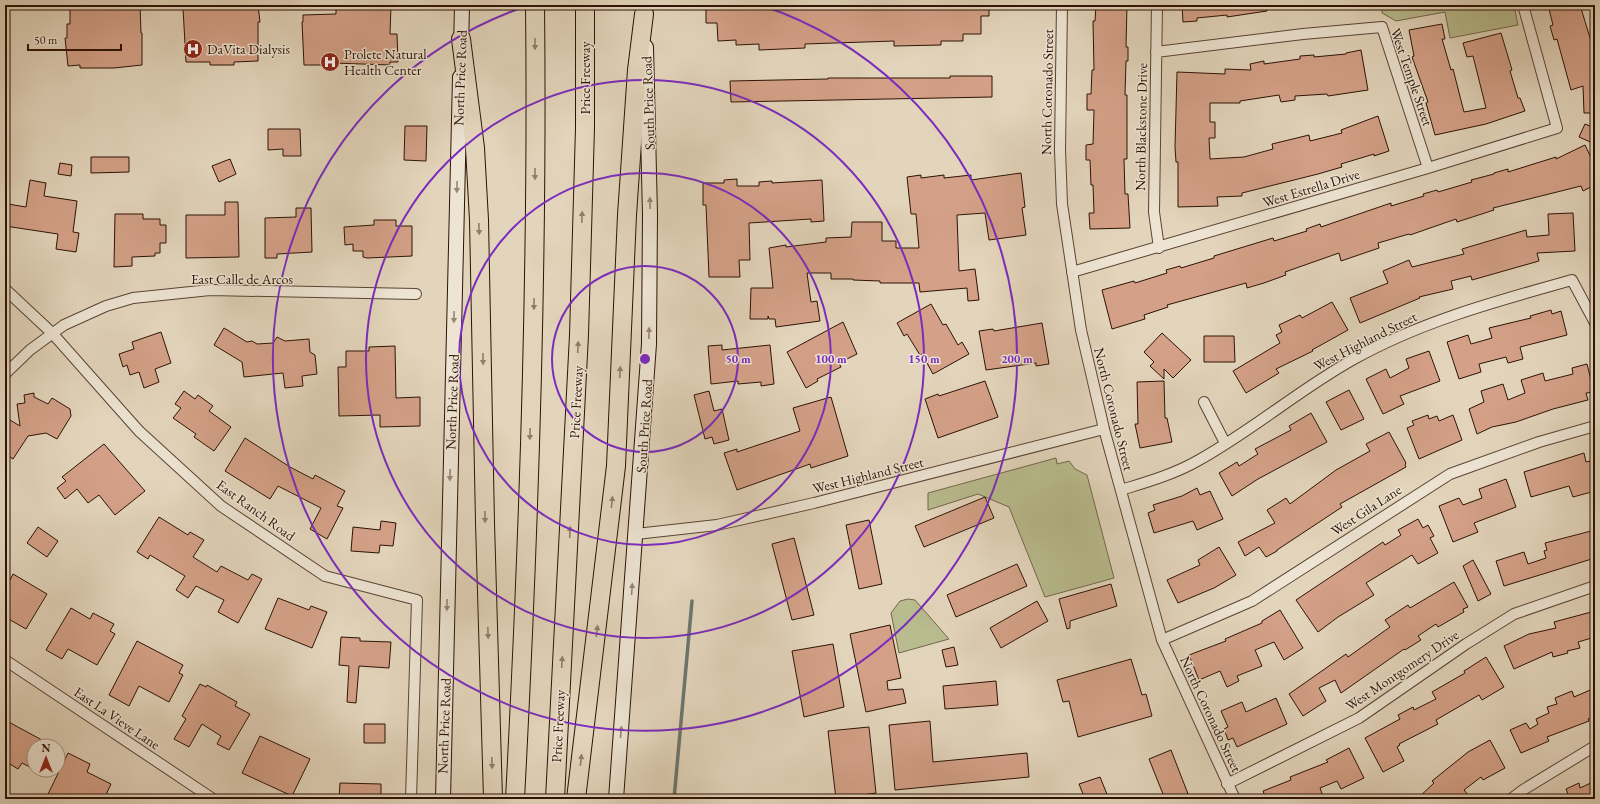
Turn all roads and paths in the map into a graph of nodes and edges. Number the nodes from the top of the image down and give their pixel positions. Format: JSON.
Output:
{"nodes":[{"id":1,"x":462,"y":5,"type":"edge"},
{"id":2,"x":535,"y":5,"type":"edge"},
{"id":3,"x":585,"y":5,"type":"edge"},
{"id":4,"x":1062,"y":5,"type":"edge"},
{"id":5,"x":1157,"y":5,"type":"edge"},
{"id":6,"x":1523,"y":5,"type":"edge"},
{"id":7,"x":644,"y":10,"type":"edge"},
{"id":8,"x":461,"y":39,"type":"junction"},
{"id":9,"x":1156,"y":52,"type":"junction"},
{"id":10,"x":1428,"y":168,"type":"junction"},
{"id":11,"x":1159,"y":248,"type":"junction"},
{"id":12,"x":1072,"y":272,"type":"junction"},
{"id":13,"x":5,"y":289,"type":"edge"},
{"id":14,"x":416,"y":294,"type":"dead end"},
{"id":15,"x":1595,"y":323,"type":"edge"},
{"id":16,"x":52,"y":333,"type":"junction"},
{"id":17,"x":5,"y":374,"type":"edge"},
{"id":18,"x":1204,"y":402,"type":"dead end"},
{"id":19,"x":1595,"y":426,"type":"edge"},
{"id":20,"x":1104,"y":429,"type":"junction"},
{"id":21,"x":1226,"y":443,"type":"junction"},
{"id":22,"x":1121,"y":490,"type":"junction"},
{"id":23,"x":636,"y":534,"type":"junction"},
{"id":24,"x":1595,"y":586,"type":"edge"},
{"id":25,"x":1162,"y":640,"type":"junction"},
{"id":26,"x":5,"y":660,"type":"edge"},
{"id":27,"x":1595,"y":746,"type":"edge"},
{"id":28,"x":1227,"y":784,"type":"junction"},
{"id":29,"x":213,"y":799,"type":"edge"},
{"id":30,"x":412,"y":799,"type":"edge"},
{"id":31,"x":442,"y":799,"type":"edge"},
{"id":32,"x":493,"y":799,"type":"edge"},
{"id":33,"x":515,"y":799,"type":"edge"},
{"id":34,"x":554,"y":799,"type":"edge"},
{"id":35,"x":576,"y":799,"type":"edge"},
{"id":36,"x":616,"y":799,"type":"edge"},
{"id":37,"x":1235,"y":799,"type":"edge"},
{"id":38,"x":1511,"y":799,"type":"edge"}],
"edges":[{"from":1,"to":8,"type":"main road","name":"North Price Road"},
{"from":2,"to":33,"type":"highway","one_way":true},
{"from":34,"to":3,"type":"highway","name":"Price Freeway","one_way":true},
{"from":4,"to":12,"type":"street","name":"North Coronado Street"},
{"from":5,"to":9,"type":"street","name":"North Blackstone Drive"},
{"from":6,"to":10,"type":"street","name":"West Estrella Drive"},
{"from":23,"to":7,"type":"main road","name":"South Price Road","one_way":true},
{"from":35,"to":7,"type":"highway","one_way":true},
{"from":8,"to":31,"type":"main road","name":"North Price Road","one_way":true},
{"from":8,"to":32,"type":"highway","one_way":true},
{"from":9,"to":10,"type":"street","name":"West Temple Street"},
{"from":9,"to":11,"type":"street","name":"North Blackstone Drive"},
{"from":10,"to":11,"type":"street","name":"West Estrella Drive"},
{"from":11,"to":12,"type":"street","name":"West Estrella Drive"},
{"from":12,"to":20,"type":"street","name":"North Coronado Street"},
{"from":13,"to":16,"type":"street","name":"East Ranch Road"},
{"from":14,"to":16,"type":"street","name":"East Calle de Arcos"},
{"from":15,"to":21,"type":"street","name":"West Highland Street"},
{"from":16,"to":17,"type":"street","name":"East Calle de Arcos"},
{"from":16,"to":30,"type":"street","name":"East Ranch Road"},
{"from":18,"to":21,"type":"street"},
{"from":19,"to":25,"type":"street","name":"West Gila Lane"},
{"from":20,"to":22,"type":"street","name":"North Coronado Street"},
{"from":20,"to":23,"type":"street","name":"West Highland Street"},
{"from":21,"to":22,"type":"street","name":"West Highland Street"},
{"from":22,"to":25,"type":"street","name":"North Coronado Street"},
{"from":36,"to":23,"type":"main road","name":"South Price Road","one_way":true},
{"from":24,"to":28,"type":"street","name":"West Montgomery Drive"},
{"from":25,"to":28,"type":"street","name":"North Coronado Street"},
{"from":26,"to":29,"type":"street","name":"East La Vieve Lane"},
{"from":27,"to":38,"type":"street"},
{"from":28,"to":37,"type":"street","name":"North Coronado Street"}]}
